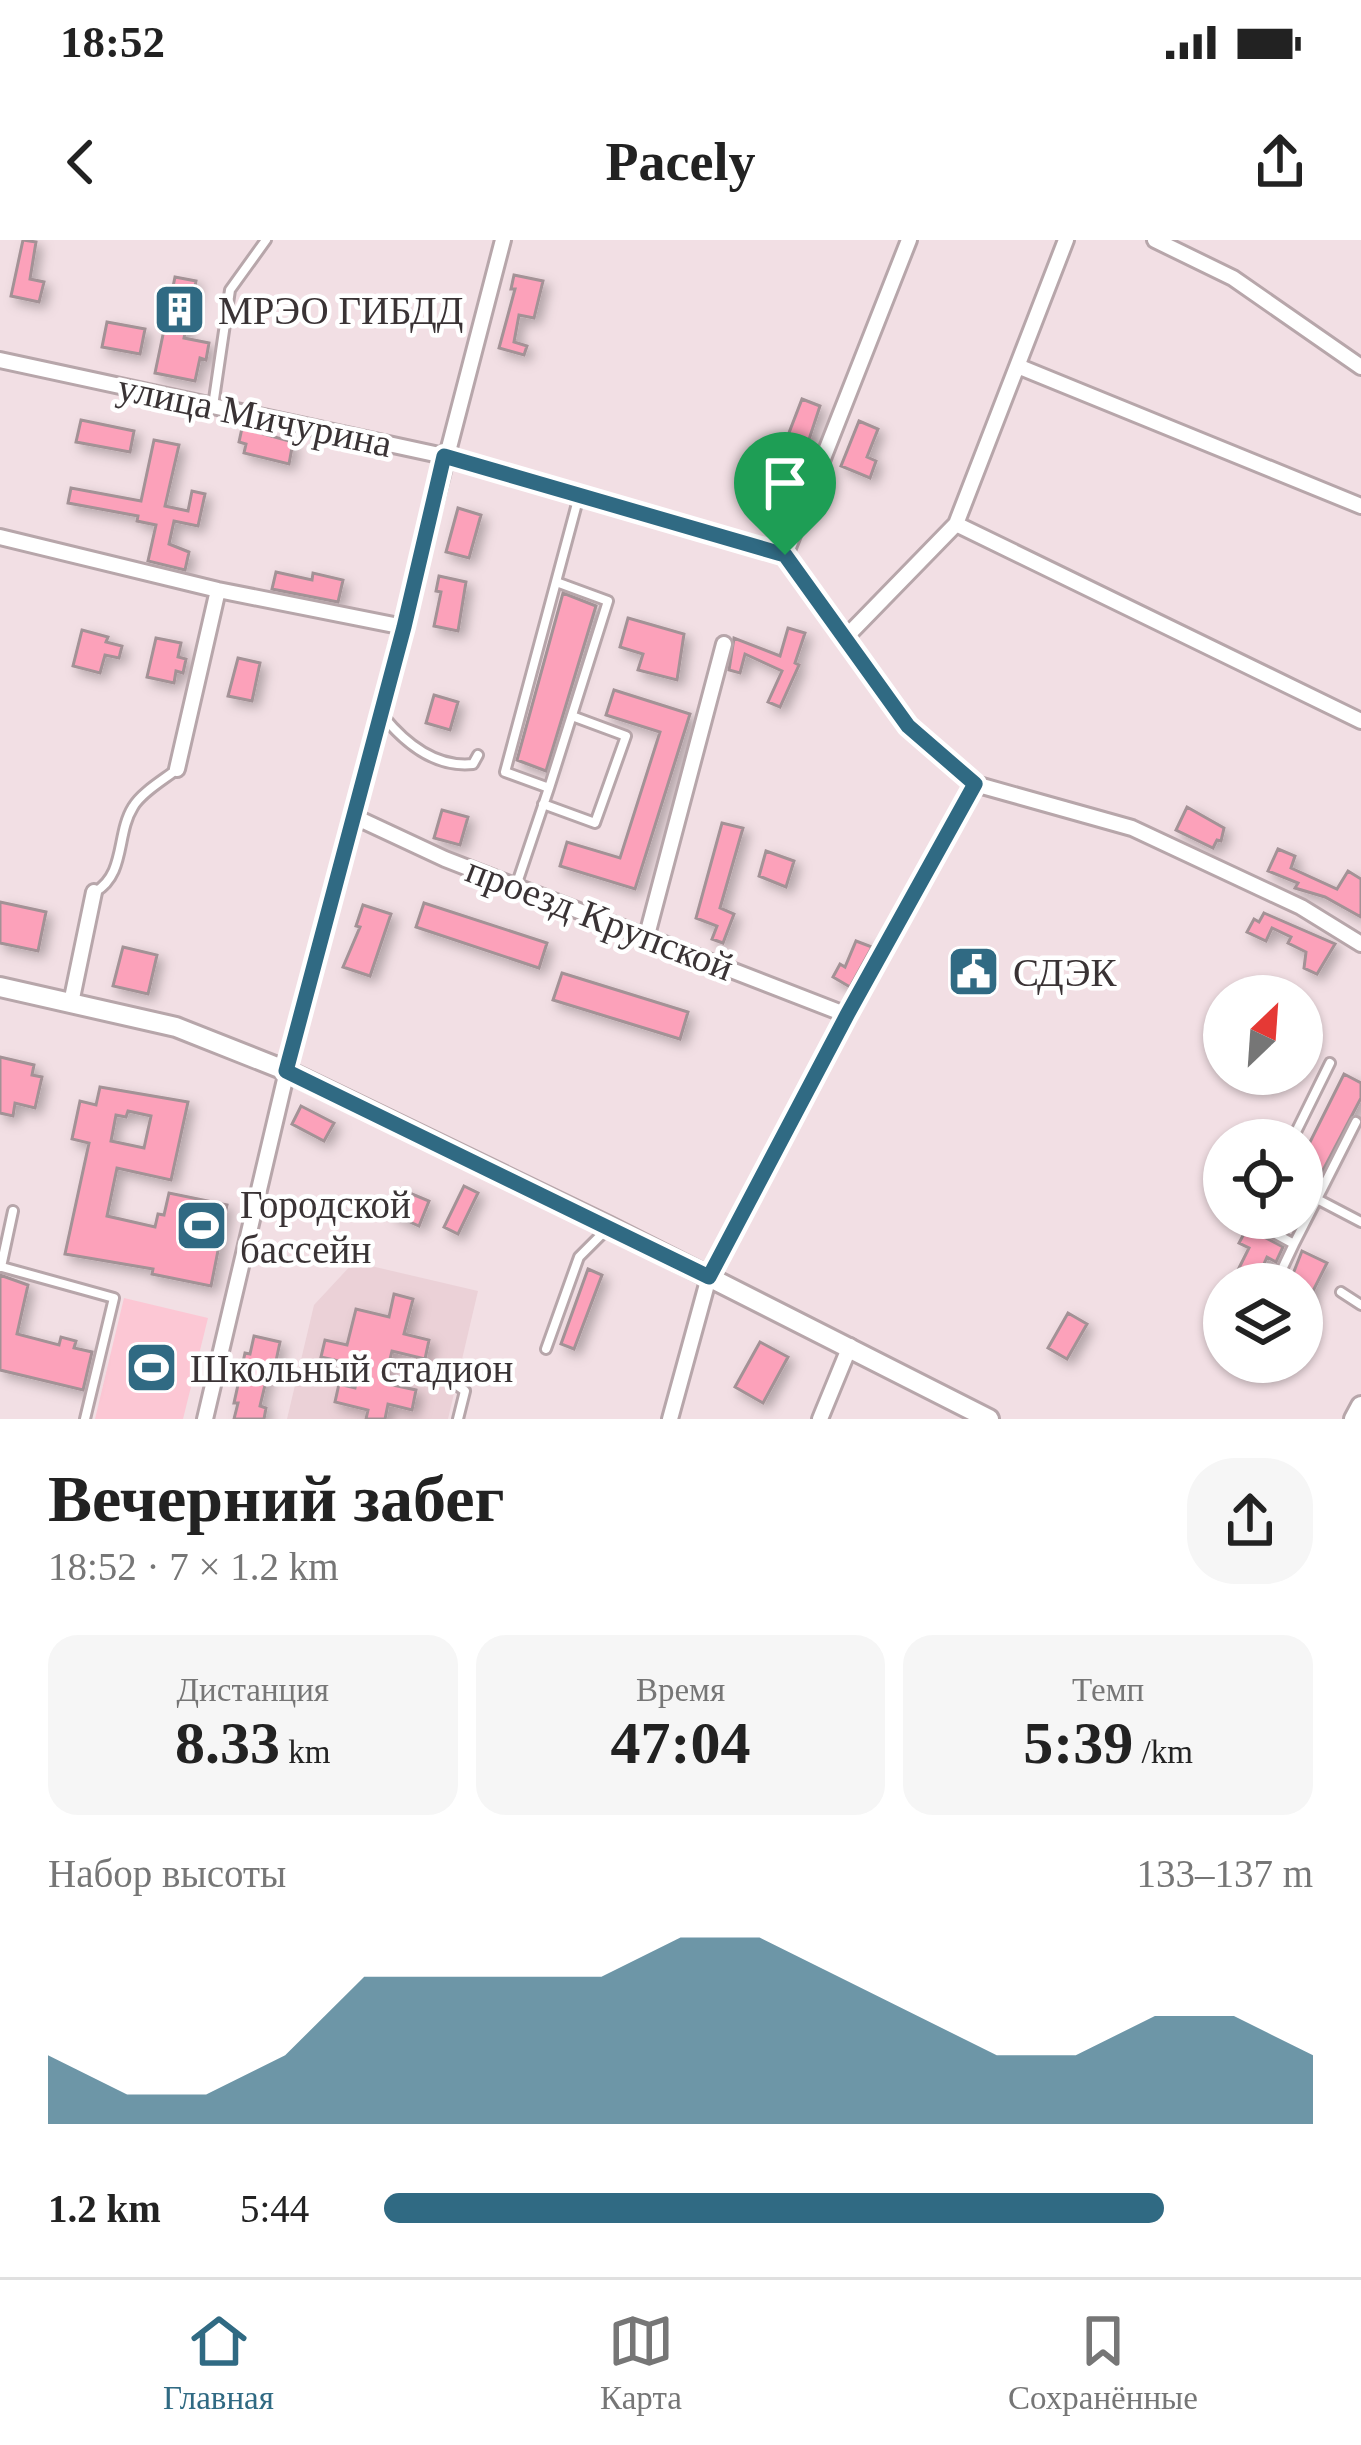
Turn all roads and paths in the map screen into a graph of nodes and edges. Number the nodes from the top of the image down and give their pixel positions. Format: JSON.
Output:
{"nodes":[{"id":1,"x":266,"y":240,"type":"edge"},
{"id":2,"x":502,"y":240,"type":"edge"},
{"id":3,"x":910,"y":240,"type":"edge"},
{"id":4,"x":1066,"y":240,"type":"edge"},
{"id":5,"x":1155,"y":240,"type":"edge"},
{"id":6,"x":0,"y":360,"type":"edge"},
{"id":7,"x":1020,"y":367,"type":"junction"},
{"id":8,"x":1361,"y":367,"type":"edge"},
{"id":9,"x":213,"y":406,"type":"junction"},
{"id":10,"x":444,"y":456,"type":"junction"},
{"id":11,"x":579,"y":495,"type":"junction"},
{"id":12,"x":1361,"y":506,"type":"edge"},
{"id":13,"x":956,"y":524,"type":"junction"},
{"id":14,"x":0,"y":537,"type":"edge"},
{"id":15,"x":785,"y":555,"type":"junction"},
{"id":16,"x":559,"y":583,"type":"junction"},
{"id":17,"x":218,"y":590,"type":"junction"},
{"id":18,"x":404,"y":627,"type":"junction"},
{"id":19,"x":845,"y":638,"type":"junction"},
{"id":20,"x":724,"y":644,"type":"dead end"},
{"id":21,"x":382,"y":714,"type":"junction"},
{"id":22,"x":572,"y":716,"type":"junction"},
{"id":23,"x":1361,"y":721,"type":"edge"},
{"id":24,"x":478,"y":755,"type":"dead end"},
{"id":25,"x":177,"y":769,"type":"joint"},
{"id":26,"x":975,"y":784,"type":"junction"},
{"id":27,"x":548,"y":788,"type":"junction"},
{"id":28,"x":543,"y":804,"type":"junction"},
{"id":29,"x":355,"y":817,"type":"junction"},
{"id":30,"x":516,"y":886,"type":"junction"},
{"id":31,"x":94,"y":892,"type":"joint"},
{"id":32,"x":647,"y":935,"type":"junction"},
{"id":33,"x":1361,"y":944,"type":"edge"},
{"id":34,"x":0,"y":987,"type":"edge"},
{"id":35,"x":71,"y":1003,"type":"junction"},
{"id":36,"x":847,"y":1015,"type":"junction"},
{"id":37,"x":1330,"y":1064,"type":"dead end"},
{"id":38,"x":286,"y":1071,"type":"junction"},
{"id":39,"x":1302,"y":1119,"type":"edge"},
{"id":40,"x":1356,"y":1122,"type":"dead end"},
{"id":41,"x":1323,"y":1187,"type":"edge"},
{"id":42,"x":1323,"y":1202,"type":"edge"},
{"id":43,"x":13,"y":1211,"type":"dead end"},
{"id":44,"x":1361,"y":1222,"type":"edge"},
{"id":45,"x":608,"y":1226,"type":"junction"},
{"id":46,"x":1285,"y":1239,"type":"edge"},
{"id":47,"x":1297,"y":1239,"type":"edge"},
{"id":48,"x":1294,"y":1244,"type":"junction"},
{"id":49,"x":1285,"y":1263,"type":"edge"},
{"id":50,"x":1,"y":1267,"type":"edge"},
{"id":51,"x":709,"y":1277,"type":"junction"},
{"id":52,"x":1341,"y":1292,"type":"dead end"},
{"id":53,"x":1361,"y":1305,"type":"edge"},
{"id":54,"x":850,"y":1346,"type":"junction"},
{"id":55,"x":546,"y":1349,"type":"dead end"},
{"id":56,"x":458,"y":1386,"type":"dead end"},
{"id":57,"x":1361,"y":1406,"type":"edge"},
{"id":58,"x":85,"y":1419,"type":"edge"},
{"id":59,"x":206,"y":1419,"type":"edge"},
{"id":60,"x":458,"y":1419,"type":"edge"},
{"id":61,"x":670,"y":1419,"type":"edge"},
{"id":62,"x":820,"y":1419,"type":"edge"},
{"id":63,"x":989,"y":1419,"type":"edge"},
{"id":64,"x":1354,"y":1419,"type":"edge"}],
"edges":[{"from":1,"to":9,"type":"lane"},
{"from":2,"to":10,"type":"street"},
{"from":3,"to":15,"type":"street"},
{"from":4,"to":7,"type":"street"},
{"from":5,"to":8,"type":"street"},
{"from":6,"to":9,"type":"street","name":"улица Мичурина"},
{"from":7,"to":12,"type":"street"},
{"from":7,"to":13,"type":"street"},
{"from":9,"to":10,"type":"street","name":"улица Мичурина"},
{"from":10,"to":11,"type":"street","name":"улица Мичурина"},
{"from":10,"to":18,"type":"street"},
{"from":11,"to":15,"type":"street","name":"улица Мичурина"},
{"from":11,"to":16,"type":"lane"},
{"from":13,"to":19,"type":"street"},
{"from":13,"to":23,"type":"street"},
{"from":14,"to":17,"type":"street"},
{"from":15,"to":19,"type":"street"},
{"from":16,"to":22,"type":"lane"},
{"from":16,"to":27,"type":"lane"},
{"from":17,"to":18,"type":"street"},
{"from":17,"to":25,"type":"street"},
{"from":18,"to":21,"type":"street"},
{"from":19,"to":26,"type":"street"},
{"from":20,"to":32,"type":"street"},
{"from":21,"to":24,"type":"lane"},
{"from":21,"to":29,"type":"street"},
{"from":22,"to":27,"type":"lane"},
{"from":22,"to":28,"type":"lane"},
{"from":25,"to":31,"type":"lane"},
{"from":26,"to":33,"type":"street"},
{"from":26,"to":36,"type":"street"},
{"from":27,"to":28,"type":"lane"},
{"from":28,"to":30,"type":"lane"},
{"from":29,"to":30,"type":"street","name":"проезд Крупской"},
{"from":29,"to":38,"type":"street"},
{"from":30,"to":32,"type":"street","name":"проезд Крупской"},
{"from":31,"to":35,"type":"street"},
{"from":32,"to":36,"type":"street","name":"проезд Крупской"},
{"from":34,"to":35,"type":"main road"},
{"from":35,"to":38,"type":"main road"},
{"from":36,"to":51,"type":"street"},
{"from":37,"to":39,"type":"lane"},
{"from":38,"to":45,"type":"main road"},
{"from":38,"to":59,"type":"street"},
{"from":40,"to":41,"type":"lane"},
{"from":42,"to":44,"type":"lane"},
{"from":43,"to":50,"type":"lane"},
{"from":45,"to":51,"type":"main road"},
{"from":45,"to":55,"type":"lane"},
{"from":46,"to":48,"type":"lane"},
{"from":47,"to":48,"type":"lane"},
{"from":48,"to":49,"type":"lane"},
{"from":50,"to":58,"type":"lane"},
{"from":51,"to":54,"type":"main road"},
{"from":51,"to":61,"type":"street"},
{"from":52,"to":53,"type":"lane"},
{"from":54,"to":62,"type":"street"},
{"from":54,"to":63,"type":"main road"},
{"from":56,"to":60,"type":"lane"},
{"from":57,"to":64,"type":"main road"}]}
